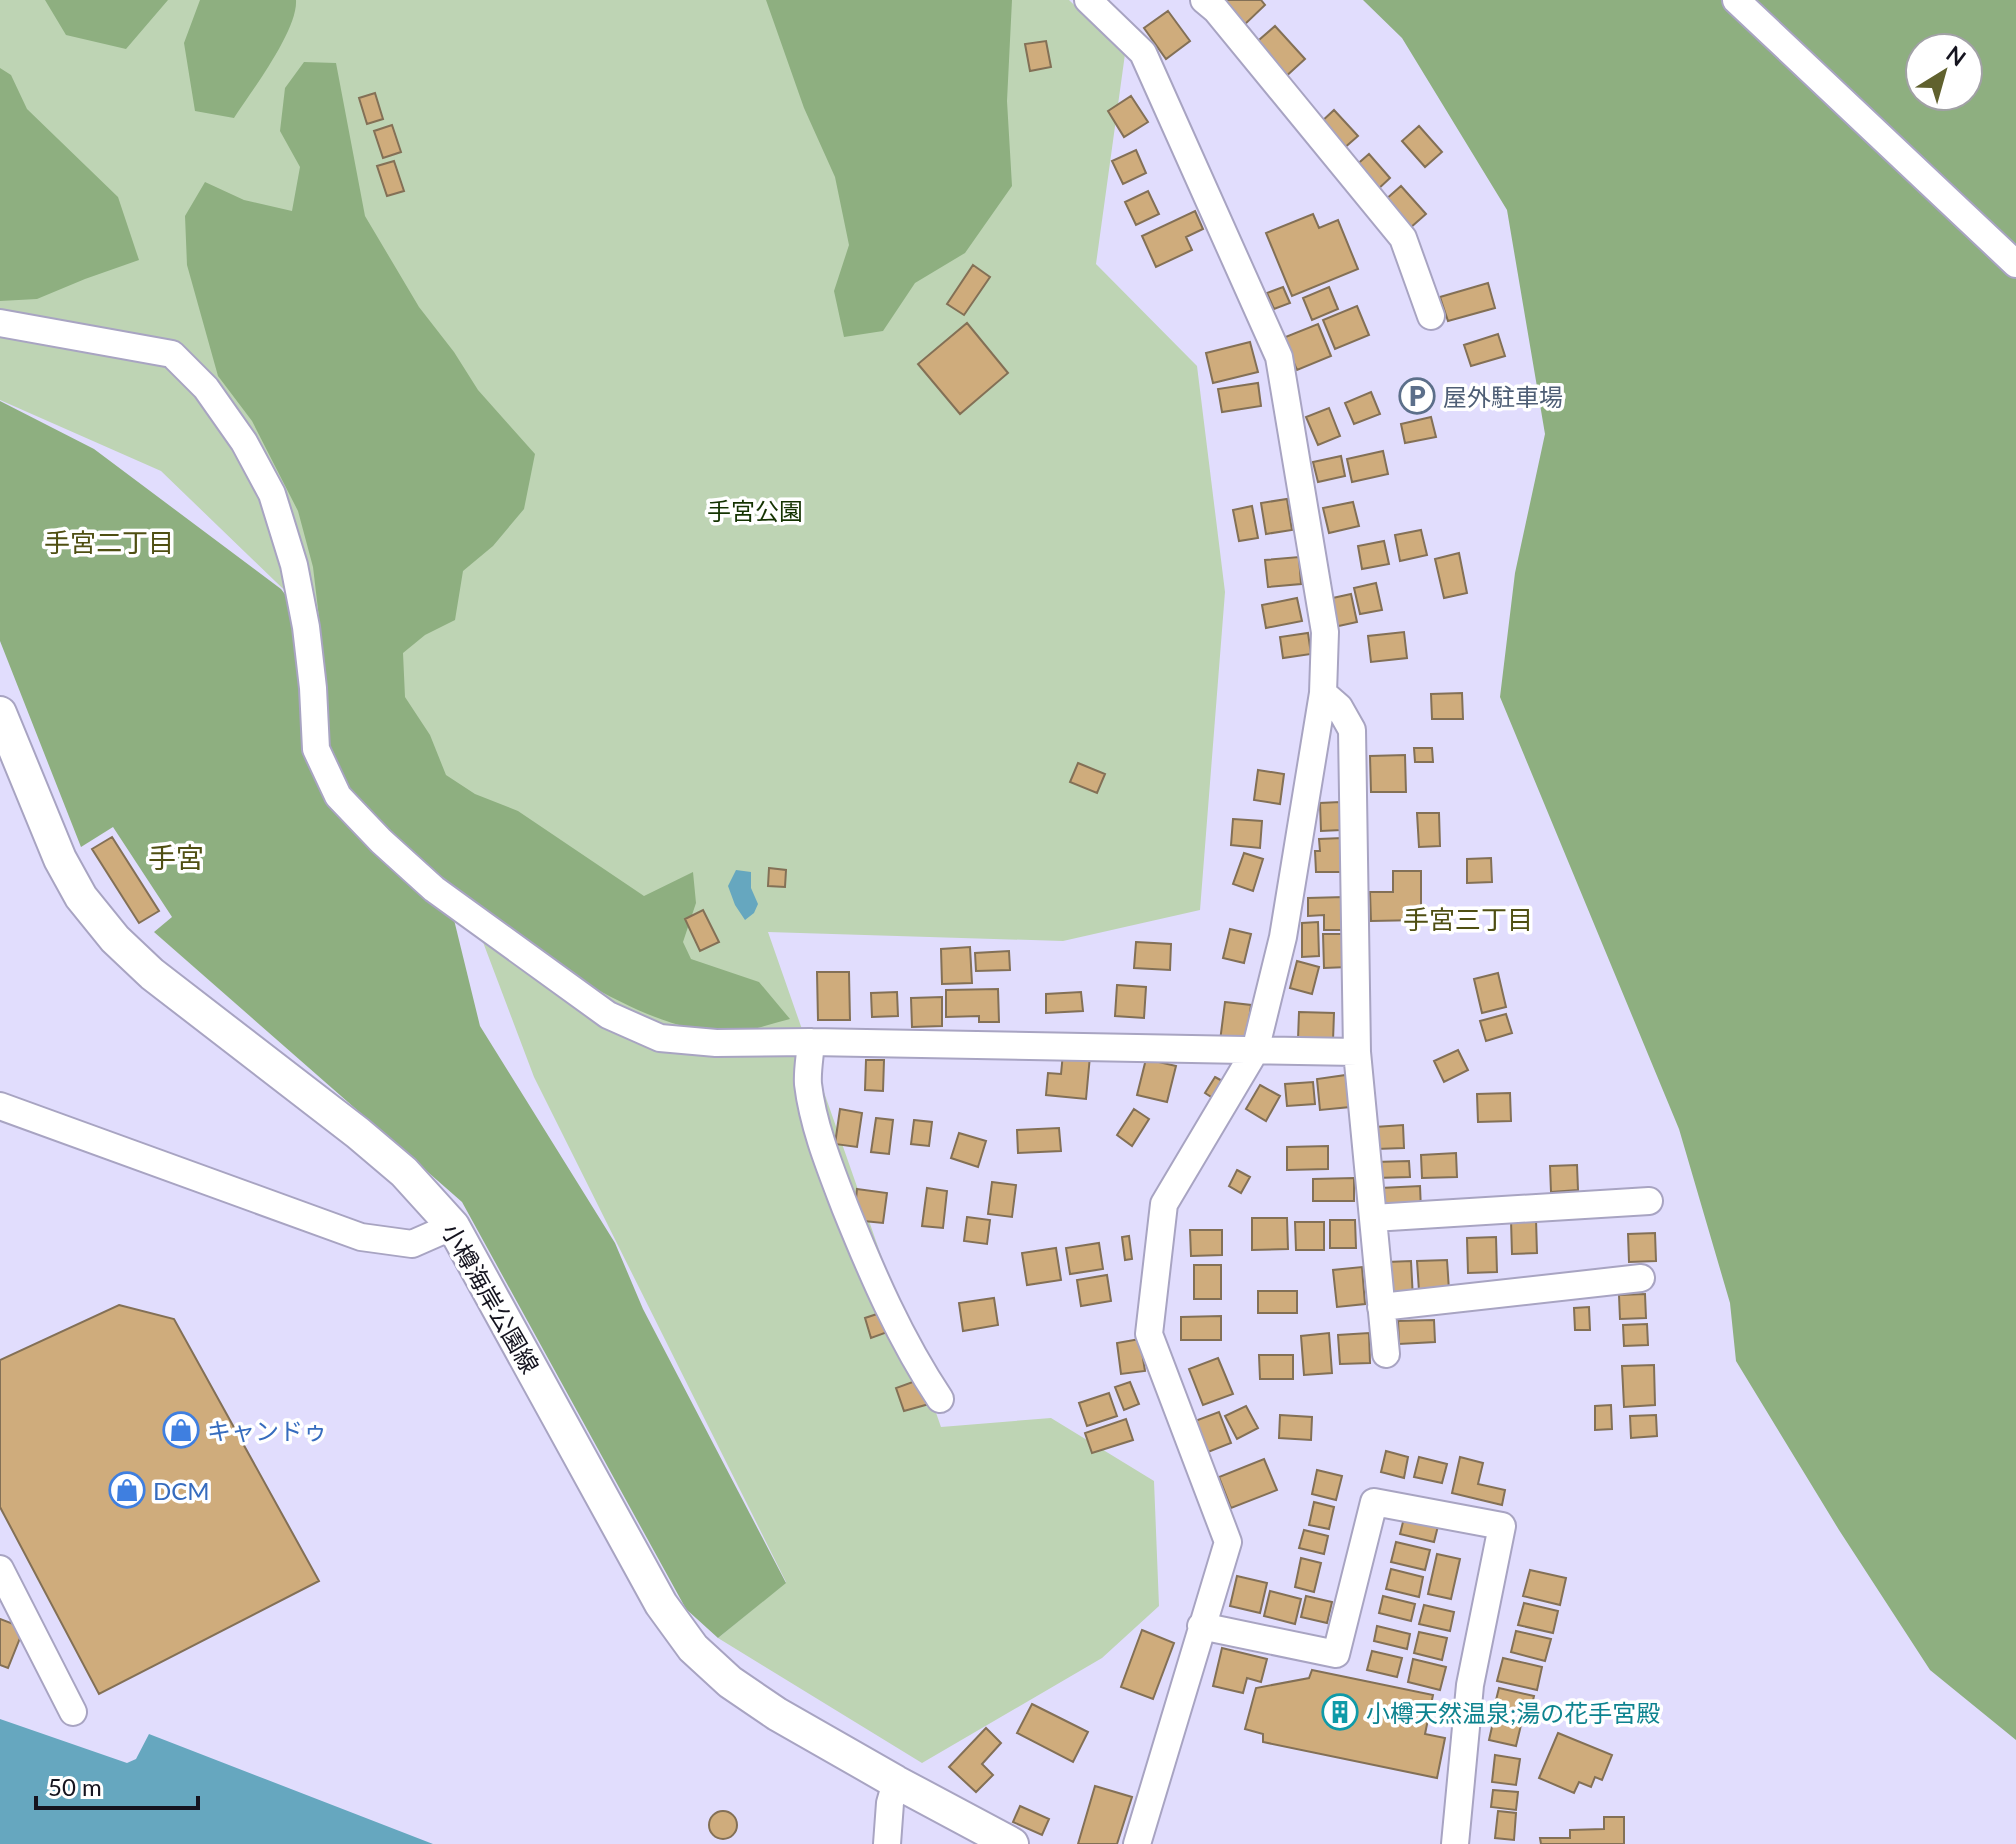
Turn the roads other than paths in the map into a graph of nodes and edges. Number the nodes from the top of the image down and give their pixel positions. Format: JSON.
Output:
{"nodes":[{"id":1,"x":1088,"y":0,"type":"edge"},
{"id":2,"x":1204,"y":0,"type":"edge"},
{"id":3,"x":1736,"y":0,"type":"edge"},
{"id":4,"x":2016,"y":264,"type":"edge"},
{"id":5,"x":1431,"y":316,"type":"dead end"},
{"id":6,"x":0,"y":323,"type":"edge"},
{"id":7,"x":1323,"y":693,"type":"junction"},
{"id":8,"x":0,"y":713,"type":"edge"},
{"id":9,"x":811,"y":1042,"type":"junction"},
{"id":10,"x":1255,"y":1051,"type":"junction"},
{"id":11,"x":1357,"y":1052,"type":"junction"},
{"id":12,"x":0,"y":1106,"type":"edge"},
{"id":13,"x":1649,"y":1201,"type":"dead end"},
{"id":14,"x":1373,"y":1218,"type":"junction"},
{"id":15,"x":453,"y":1226,"type":"junction"},
{"id":16,"x":1641,"y":1278,"type":"dead end"},
{"id":17,"x":1381,"y":1307,"type":"junction"},
{"id":18,"x":1386,"y":1354,"type":"dead end"},
{"id":19,"x":940,"y":1399,"type":"dead end"},
{"id":20,"x":0,"y":1569,"type":"edge"},
{"id":21,"x":1201,"y":1626,"type":"junction"},
{"id":22,"x":73,"y":1712,"type":"dead end"},
{"id":23,"x":896,"y":1782,"type":"junction"},
{"id":24,"x":887,"y":1844,"type":"edge"},
{"id":25,"x":1012,"y":1844,"type":"edge"},
{"id":26,"x":1137,"y":1844,"type":"edge"},
{"id":27,"x":1455,"y":1844,"type":"edge"}],
"edges":[{"from":1,"to":7,"type":"street"},
{"from":2,"to":5,"type":"street"},
{"from":3,"to":4,"type":"street"},
{"from":6,"to":9,"type":"street"},
{"from":7,"to":10,"type":"street"},
{"from":7,"to":11,"type":"street"},
{"from":8,"to":15,"type":"main road","name":"小樽海岸公園線"},
{"from":9,"to":10,"type":"street"},
{"from":9,"to":19,"type":"street"},
{"from":10,"to":11,"type":"street"},
{"from":10,"to":21,"type":"street"},
{"from":11,"to":14,"type":"street"},
{"from":12,"to":15,"type":"street"},
{"from":13,"to":14,"type":"street"},
{"from":14,"to":17,"type":"street"},
{"from":15,"to":23,"type":"main road","name":"小樽海岸公園線"},
{"from":16,"to":17,"type":"street"},
{"from":17,"to":18,"type":"street"},
{"from":20,"to":22,"type":"street"},
{"from":21,"to":26,"type":"street"},
{"from":21,"to":27,"type":"street"},
{"from":23,"to":24,"type":"street"},
{"from":23,"to":25,"type":"main road","name":"小樽海岸公園線"}]}
